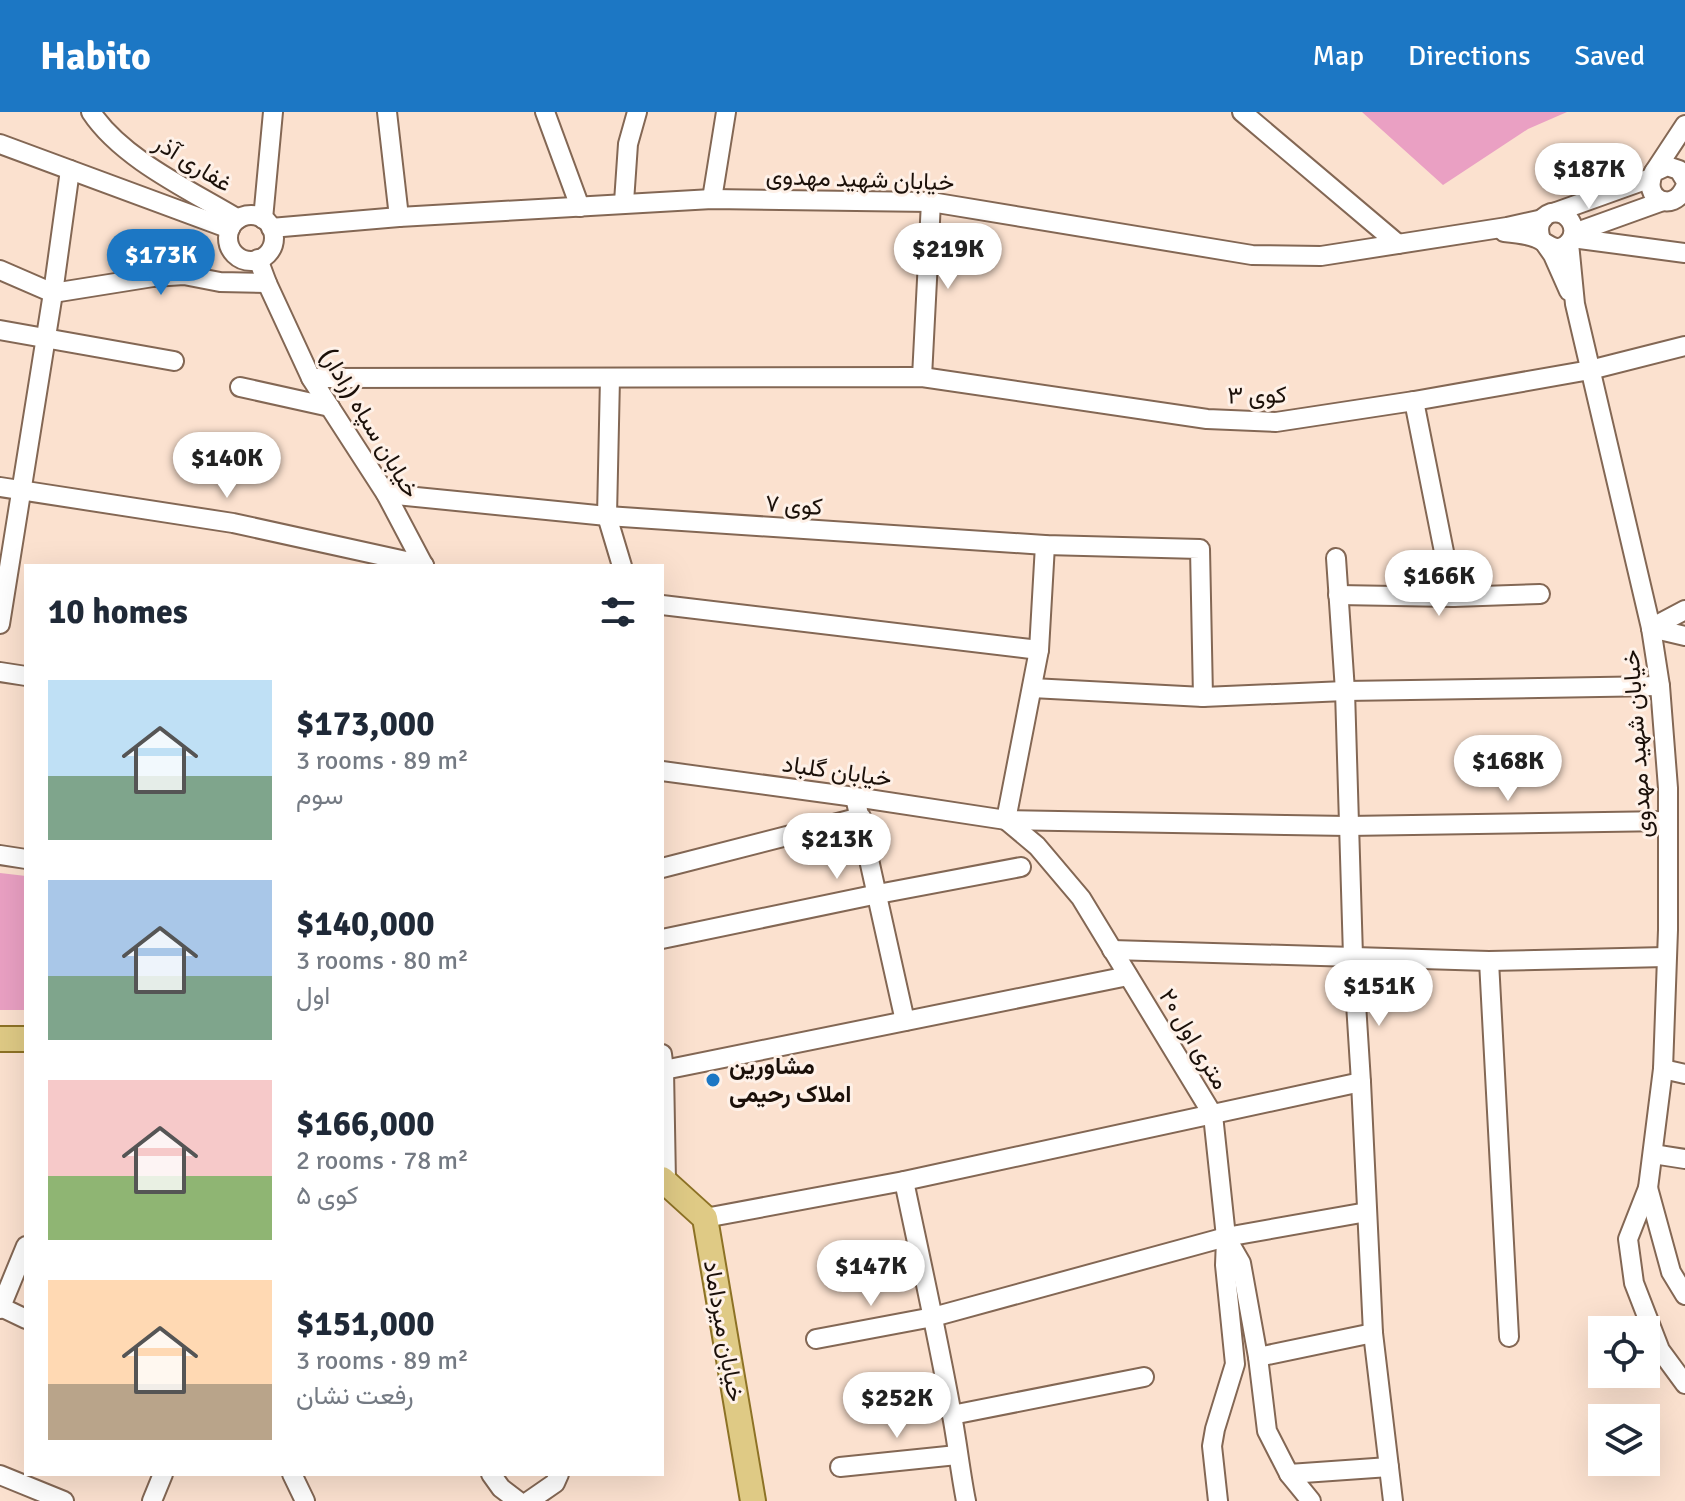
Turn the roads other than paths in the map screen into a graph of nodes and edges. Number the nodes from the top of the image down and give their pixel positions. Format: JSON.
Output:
{"nodes":[{"id":1,"x":91,"y":112,"type":"edge"},
{"id":2,"x":273,"y":112,"type":"edge"},
{"id":3,"x":387,"y":112,"type":"edge"},
{"id":4,"x":545,"y":112,"type":"edge"},
{"id":5,"x":637,"y":112,"type":"edge"},
{"id":6,"x":726,"y":112,"type":"edge"},
{"id":7,"x":1242,"y":112,"type":"edge"},
{"id":8,"x":1685,"y":125,"type":"edge"},
{"id":9,"x":1685,"y":139,"type":"edge"},
{"id":10,"x":0,"y":144,"type":"edge"},
{"id":11,"x":70,"y":170,"type":"junction"},
{"id":12,"x":1653,"y":175,"type":"junction"},
{"id":13,"x":1681,"y":185,"type":"edge"},
{"id":14,"x":712,"y":199,"type":"junction"},
{"id":15,"x":624,"y":202,"type":"junction"},
{"id":16,"x":931,"y":202,"type":"junction"},
{"id":17,"x":580,"y":207,"type":"junction"},
{"id":18,"x":1549,"y":216,"type":"junction"},
{"id":19,"x":399,"y":217,"type":"junction"},
{"id":20,"x":267,"y":223,"type":"junction"},
{"id":21,"x":234,"y":224,"type":"junction"},
{"id":22,"x":1489,"y":229,"type":"junction"},
{"id":23,"x":1571,"y":238,"type":"junction"},
{"id":24,"x":1543,"y":242,"type":"junction"},
{"id":25,"x":1398,"y":244,"type":"junction"},
{"id":26,"x":1685,"y":253,"type":"edge"},
{"id":27,"x":258,"y":259,"type":"junction"},
{"id":28,"x":0,"y":270,"type":"edge"},
{"id":29,"x":267,"y":283,"type":"junction"},
{"id":30,"x":53,"y":293,"type":"junction"},
{"id":31,"x":1575,"y":304,"type":"junction"},
{"id":32,"x":0,"y":330,"type":"edge"},
{"id":33,"x":45,"y":338,"type":"junction"},
{"id":34,"x":1684,"y":351,"type":"edge"},
{"id":35,"x":174,"y":361,"type":"dead end"},
{"id":36,"x":1590,"y":370,"type":"junction"},
{"id":37,"x":922,"y":377,"type":"junction"},
{"id":38,"x":311,"y":378,"type":"junction"},
{"id":39,"x":610,"y":378,"type":"junction"},
{"id":40,"x":240,"y":387,"type":"dead end"},
{"id":41,"x":1414,"y":401,"type":"junction"},
{"id":42,"x":330,"y":407,"type":"junction"},
{"id":43,"x":0,"y":487,"type":"edge"},
{"id":44,"x":21,"y":490,"type":"junction"},
{"id":45,"x":386,"y":494,"type":"junction"},
{"id":46,"x":607,"y":516,"type":"junction"},
{"id":47,"x":1045,"y":545,"type":"junction"},
{"id":48,"x":1336,"y":558,"type":"dead end"},
{"id":49,"x":415,"y":564,"type":"edge"},
{"id":50,"x":423,"y":564,"type":"edge"},
{"id":51,"x":621,"y":564,"type":"edge"},
{"id":52,"x":1540,"y":594,"type":"dead end"},
{"id":53,"x":1338,"y":595,"type":"junction"},
{"id":54,"x":1453,"y":597,"type":"junction"},
{"id":55,"x":664,"y":605,"type":"edge"},
{"id":56,"x":1685,"y":610,"type":"edge"},
{"id":57,"x":0,"y":624,"type":"edge"},
{"id":58,"x":1651,"y":628,"type":"junction"},
{"id":59,"x":1685,"y":636,"type":"edge"},
{"id":60,"x":1039,"y":650,"type":"junction"},
{"id":61,"x":0,"y":672,"type":"edge"},
{"id":62,"x":24,"y":676,"type":"edge"},
{"id":63,"x":1660,"y":686,"type":"junction"},
{"id":64,"x":1032,"y":688,"type":"junction"},
{"id":65,"x":1345,"y":691,"type":"junction"},
{"id":66,"x":1203,"y":697,"type":"junction"},
{"id":67,"x":664,"y":771,"type":"edge"},
{"id":68,"x":1677,"y":791,"type":"edge"},
{"id":69,"x":855,"y":797,"type":"junction"},
{"id":70,"x":861,"y":817,"type":"junction"},
{"id":71,"x":1006,"y":820,"type":"junction"},
{"id":72,"x":1668,"y":821,"type":"junction"},
{"id":73,"x":1348,"y":826,"type":"junction"},
{"id":74,"x":0,"y":855,"type":"edge"},
{"id":75,"x":24,"y":859,"type":"edge"},
{"id":76,"x":664,"y":867,"type":"edge"},
{"id":77,"x":1021,"y":867,"type":"dead end"},
{"id":78,"x":878,"y":894,"type":"junction"},
{"id":79,"x":1676,"y":932,"type":"edge"},
{"id":80,"x":664,"y":939,"type":"edge"},
{"id":81,"x":1112,"y":950,"type":"junction"},
{"id":82,"x":1353,"y":956,"type":"junction"},
{"id":83,"x":1666,"y":957,"type":"junction"},
{"id":84,"x":1489,"y":961,"type":"junction"},
{"id":85,"x":1128,"y":976,"type":"junction"},
{"id":86,"x":905,"y":1021,"type":"junction"},
{"id":87,"x":0,"y":1039,"type":"edge"},
{"id":88,"x":24,"y":1039,"type":"edge"},
{"id":89,"x":664,"y":1062,"type":"edge"},
{"id":90,"x":1663,"y":1069,"type":"junction"},
{"id":91,"x":1685,"y":1074,"type":"edge"},
{"id":92,"x":1361,"y":1082,"type":"junction"},
{"id":93,"x":1213,"y":1115,"type":"junction"},
{"id":94,"x":1653,"y":1154,"type":"junction"},
{"id":95,"x":1685,"y":1159,"type":"edge"},
{"id":96,"x":664,"y":1180,"type":"edge"},
{"id":97,"x":904,"y":1181,"type":"junction"},
{"id":98,"x":1648,"y":1188,"type":"junction"},
{"id":99,"x":1367,"y":1212,"type":"junction"},
{"id":100,"x":705,"y":1218,"type":"junction"},
{"id":101,"x":1226,"y":1237,"type":"junction"},
{"id":102,"x":24,"y":1251,"type":"edge"},
{"id":103,"x":1685,"y":1295,"type":"edge"},
{"id":104,"x":1,"y":1308,"type":"edge"},
{"id":105,"x":933,"y":1317,"type":"junction"},
{"id":106,"x":24,"y":1318,"type":"edge"},
{"id":107,"x":1373,"y":1333,"type":"junction"},
{"id":108,"x":1509,"y":1337,"type":"dead end"},
{"id":109,"x":816,"y":1339,"type":"dead end"},
{"id":110,"x":1258,"y":1357,"type":"junction"},
{"id":111,"x":1144,"y":1377,"type":"dead end"},
{"id":112,"x":1685,"y":1384,"type":"edge"},
{"id":113,"x":952,"y":1415,"type":"junction"},
{"id":114,"x":957,"y":1455,"type":"junction"},
{"id":115,"x":840,"y":1467,"type":"dead end"},
{"id":116,"x":1389,"y":1467,"type":"junction"},
{"id":117,"x":1289,"y":1474,"type":"junction"},
{"id":118,"x":0,"y":1475,"type":"edge"},
{"id":119,"x":162,"y":1476,"type":"edge"},
{"id":120,"x":293,"y":1476,"type":"edge"},
{"id":121,"x":492,"y":1476,"type":"edge"},
{"id":122,"x":558,"y":1476,"type":"edge"},
{"id":123,"x":64,"y":1501,"type":"edge"},
{"id":124,"x":152,"y":1501,"type":"edge"},
{"id":125,"x":305,"y":1501,"type":"edge"},
{"id":126,"x":518,"y":1501,"type":"edge"},
{"id":127,"x":529,"y":1501,"type":"edge"},
{"id":128,"x":753,"y":1501,"type":"edge"},
{"id":129,"x":966,"y":1501,"type":"edge"},
{"id":130,"x":1218,"y":1501,"type":"edge"},
{"id":131,"x":1311,"y":1501,"type":"edge"},
{"id":132,"x":1393,"y":1501,"type":"edge"}],
"edges":[{"from":1,"to":21,"type":"street","name":"غفاری آذر"},
{"from":2,"to":20,"type":"street"},
{"from":3,"to":19,"type":"street"},
{"from":4,"to":17,"type":"street"},
{"from":5,"to":15,"type":"street"},
{"from":6,"to":14,"type":"street"},
{"from":7,"to":25,"type":"street"},
{"from":8,"to":12,"type":"street"},
{"from":9,"to":13,"type":"street"},
{"from":10,"to":11,"type":"street"},
{"from":11,"to":21,"type":"street"},
{"from":11,"to":30,"type":"street"},
{"from":12,"to":13,"type":"street","name":"خیابان شهید مهدوی"},
{"from":12,"to":13,"type":"street"},
{"from":12,"to":18,"type":"street","name":"خیابان شهید مهدوی"},
{"from":13,"to":23,"type":"street"},
{"from":14,"to":15,"type":"street","name":"خیابان شهید مهدوی"},
{"from":14,"to":16,"type":"street","name":"خیابان شهید مهدوی"},
{"from":15,"to":17,"type":"street","name":"خیابان شهید مهدوی"},
{"from":16,"to":25,"type":"street","name":"خیابان شهید مهدوی"},
{"from":16,"to":37,"type":"street"},
{"from":17,"to":19,"type":"street","name":"خیابان شهید مهدوی"},
{"from":18,"to":22,"type":"street","name":"خیابان شهید مهدوی"},
{"from":18,"to":23,"type":"street"},
{"from":18,"to":24,"type":"street"},
{"from":19,"to":20,"type":"street","name":"خیابان شهید مهدوی"},
{"from":20,"to":21,"type":"street"},
{"from":20,"to":27,"type":"street"},
{"from":21,"to":27,"type":"street"},
{"from":22,"to":24,"type":"street","name":"خیابان شهید مهدوی"},
{"from":22,"to":25,"type":"street","name":"خیابان شهید مهدوی"},
{"from":23,"to":24,"type":"street"},
{"from":23,"to":26,"type":"street"},
{"from":23,"to":31,"type":"street","name":"خیابان شهید مهدوی"},
{"from":24,"to":31,"type":"street","name":"خیابان شهید مهدوی"},
{"from":27,"to":29,"type":"street","name":"خیابان سپاه (رادار)"},
{"from":28,"to":30,"type":"street"},
{"from":29,"to":30,"type":"street"},
{"from":29,"to":38,"type":"street","name":"خیابان سپاه (رادار)"},
{"from":30,"to":33,"type":"street"},
{"from":31,"to":36,"type":"street","name":"خیابان شهید مهدوی"},
{"from":32,"to":33,"type":"street"},
{"from":33,"to":35,"type":"street"},
{"from":33,"to":44,"type":"street"},
{"from":34,"to":36,"type":"street","name":"کوی ۳"},
{"from":36,"to":41,"type":"street","name":"کوی ۳"},
{"from":36,"to":58,"type":"street","name":"خیابان شهید مهدوی"},
{"from":37,"to":39,"type":"street","name":"کوی ۳"},
{"from":37,"to":41,"type":"street","name":"کوی ۳"},
{"from":38,"to":39,"type":"street","name":"کوی ۳"},
{"from":38,"to":42,"type":"street","name":"خیابان سپاه (رادار)"},
{"from":39,"to":46,"type":"street"},
{"from":40,"to":42,"type":"street"},
{"from":41,"to":54,"type":"street"},
{"from":42,"to":45,"type":"street","name":"خیابان سپاه (رادار)"},
{"from":43,"to":44,"type":"street"},
{"from":44,"to":49,"type":"street"},
{"from":44,"to":57,"type":"street"},
{"from":45,"to":46,"type":"street","name":"کوی ۷"},
{"from":45,"to":50,"type":"street","name":"خیابان سپاه (رادار)"},
{"from":46,"to":47,"type":"street","name":"کوی ۷"},
{"from":46,"to":51,"type":"street"},
{"from":47,"to":60,"type":"street"},
{"from":47,"to":66,"type":"street","name":"کوی ۷"},
{"from":48,"to":53,"type":"street"},
{"from":52,"to":54,"type":"street"},
{"from":53,"to":54,"type":"street"},
{"from":53,"to":65,"type":"street"},
{"from":55,"to":60,"type":"street"},
{"from":56,"to":58,"type":"street"},
{"from":58,"to":59,"type":"street"},
{"from":58,"to":63,"type":"street","name":"خیابان شهید مهدوی"},
{"from":60,"to":64,"type":"street"},
{"from":61,"to":62,"type":"street"},
{"from":63,"to":65,"type":"street"},
{"from":63,"to":68,"type":"street","name":"خیابان شهید مهدوی"},
{"from":64,"to":66,"type":"street"},
{"from":64,"to":71,"type":"street"},
{"from":65,"to":66,"type":"street"},
{"from":65,"to":73,"type":"street"},
{"from":67,"to":69,"type":"street","name":"خیابان گلباد"},
{"from":68,"to":72,"type":"street","name":"خیابان شهید مهدوی"},
{"from":69,"to":70,"type":"street"},
{"from":69,"to":71,"type":"street","name":"خیابان گلباد"},
{"from":70,"to":76,"type":"street"},
{"from":70,"to":78,"type":"street"},
{"from":71,"to":73,"type":"street","name":"خیابان گلباد"},
{"from":71,"to":81,"type":"street","name":"۲۰ متری اول"},
{"from":72,"to":73,"type":"street","name":"خیابان گلباد"},
{"from":72,"to":79,"type":"street","name":"خیابان شهید مهدوی"},
{"from":73,"to":82,"type":"street"},
{"from":74,"to":75,"type":"street"},
{"from":77,"to":78,"type":"street"},
{"from":78,"to":80,"type":"street"},
{"from":78,"to":86,"type":"street"},
{"from":79,"to":83,"type":"street","name":"خیابان شهید مهدوی"},
{"from":81,"to":82,"type":"street"},
{"from":81,"to":85,"type":"street","name":"۲۰ متری اول"},
{"from":82,"to":84,"type":"street"},
{"from":82,"to":92,"type":"street"},
{"from":83,"to":84,"type":"street"},
{"from":83,"to":90,"type":"street","name":"خیابان شهید مهدوی"},
{"from":84,"to":108,"type":"street"},
{"from":85,"to":86,"type":"street"},
{"from":85,"to":93,"type":"street","name":"۲۰ متری اول"},
{"from":86,"to":89,"type":"street"},
{"from":87,"to":88,"type":"main road"},
{"from":90,"to":91,"type":"street"},
{"from":90,"to":94,"type":"street","name":"خیابان شهید مهدوی"},
{"from":92,"to":93,"type":"street"},
{"from":92,"to":99,"type":"street"},
{"from":93,"to":97,"type":"street"},
{"from":93,"to":101,"type":"street","name":"۲۰ متری اول"},
{"from":94,"to":95,"type":"street"},
{"from":94,"to":98,"type":"street","name":"خیابان شهید مهدوی"},
{"from":96,"to":100,"type":"main road"},
{"from":97,"to":100,"type":"street"},
{"from":97,"to":105,"type":"street"},
{"from":98,"to":103,"type":"street"},
{"from":98,"to":112,"type":"street"},
{"from":99,"to":101,"type":"street"},
{"from":99,"to":107,"type":"street"},
{"from":100,"to":128,"type":"main road","name":"خیابان میرداماد"},
{"from":101,"to":105,"type":"street"},
{"from":101,"to":110,"type":"street","name":"۲۰ متری اول"},
{"from":101,"to":130,"type":"street"},
{"from":102,"to":104,"type":"street"},
{"from":104,"to":106,"type":"street"},
{"from":105,"to":109,"type":"street"},
{"from":105,"to":113,"type":"street"},
{"from":107,"to":110,"type":"street"},
{"from":107,"to":116,"type":"street"},
{"from":110,"to":117,"type":"street","name":"۲۰ متری اول"},
{"from":111,"to":113,"type":"street"},
{"from":113,"to":114,"type":"street"},
{"from":114,"to":115,"type":"street"},
{"from":114,"to":129,"type":"street"},
{"from":116,"to":117,"type":"street"},
{"from":116,"to":132,"type":"street"},
{"from":117,"to":131,"type":"street","name":"۲۰ متری اول"},
{"from":118,"to":123,"type":"street"},
{"from":119,"to":124,"type":"street"},
{"from":120,"to":125,"type":"street"},
{"from":121,"to":126,"type":"street"},
{"from":122,"to":127,"type":"street"}]}
